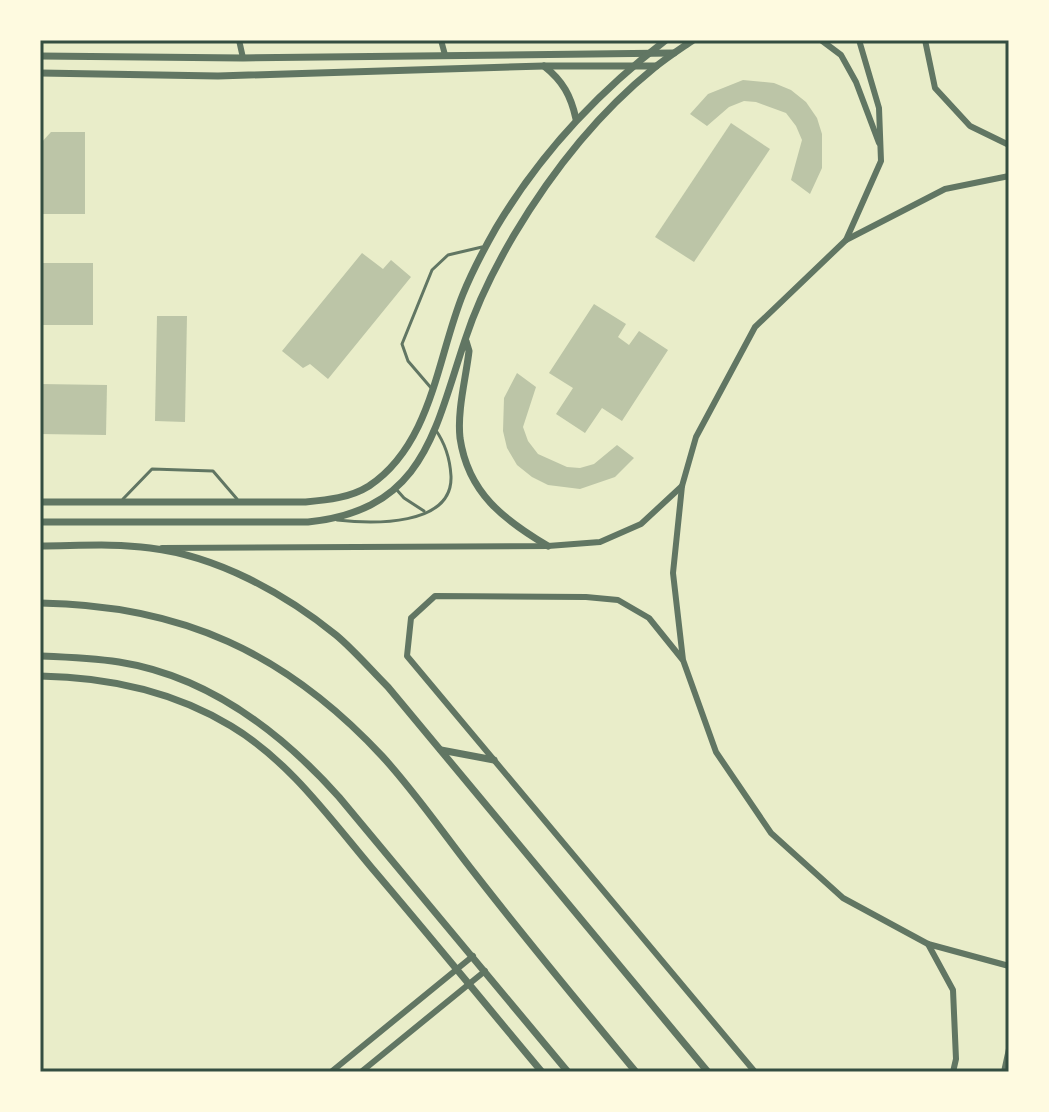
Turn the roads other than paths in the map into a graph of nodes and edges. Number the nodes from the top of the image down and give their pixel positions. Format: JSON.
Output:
{"nodes":[{"id":1,"x":239,"y":40,"type":"edge"},
{"id":2,"x":441,"y":40,"type":"edge"},
{"id":3,"x":666,"y":40,"type":"edge"},
{"id":4,"x":701,"y":40,"type":"edge"},
{"id":5,"x":821,"y":40,"type":"edge"},
{"id":6,"x":859,"y":40,"type":"edge"},
{"id":7,"x":927,"y":40,"type":"edge"},
{"id":8,"x":690,"y":42,"type":"edge"},
{"id":9,"x":649,"y":53,"type":"junction"},
{"id":10,"x":674,"y":53,"type":"junction"},
{"id":11,"x":445,"y":55,"type":"junction"},
{"id":12,"x":40,"y":56,"type":"edge"},
{"id":13,"x":243,"y":58,"type":"junction"},
{"id":14,"x":635,"y":64,"type":"junction"},
{"id":15,"x":544,"y":66,"type":"junction"},
{"id":16,"x":656,"y":66,"type":"junction"},
{"id":17,"x":40,"y":73,"type":"edge"},
{"id":18,"x":576,"y":119,"type":"junction"},
{"id":19,"x":1009,"y":145,"type":"edge"},
{"id":20,"x":881,"y":148,"type":"junction"},
{"id":21,"x":1009,"y":176,"type":"edge"},
{"id":22,"x":846,"y":240,"type":"junction"},
{"id":23,"x":487,"y":246,"type":"junction"},
{"id":24,"x":465,"y":338,"type":"junction"},
{"id":25,"x":432,"y":389,"type":"junction"},
{"id":26,"x":435,"y":429,"type":"junction"},
{"id":27,"x":682,"y":486,"type":"junction"},
{"id":28,"x":396,"y":489,"type":"junction"},
{"id":29,"x":121,"y":501,"type":"junction"},
{"id":30,"x":40,"y":502,"type":"edge"},
{"id":31,"x":239,"y":502,"type":"junction"},
{"id":32,"x":426,"y":512,"type":"junction"},
{"id":33,"x":333,"y":519,"type":"junction"},
{"id":34,"x":40,"y":522,"type":"edge"},
{"id":35,"x":40,"y":546,"type":"edge"},
{"id":36,"x":548,"y":546,"type":"junction"},
{"id":37,"x":151,"y":548,"type":"junction"},
{"id":38,"x":40,"y":603,"type":"edge"},
{"id":39,"x":40,"y":656,"type":"edge"},
{"id":40,"x":683,"y":660,"type":"junction"},
{"id":41,"x":40,"y":676,"type":"edge"},
{"id":42,"x":441,"y":750,"type":"junction"},
{"id":43,"x":494,"y":760,"type":"junction"},
{"id":44,"x":928,"y":944,"type":"junction"},
{"id":45,"x":473,"y":956,"type":"junction"},
{"id":46,"x":1009,"y":966,"type":"edge"},
{"id":47,"x":456,"y":969,"type":"junction"},
{"id":48,"x":485,"y":971,"type":"junction"},
{"id":49,"x":469,"y":984,"type":"junction"},
{"id":50,"x":533,"y":1030,"type":"junction"},
{"id":51,"x":518,"y":1043,"type":"junction"},
{"id":52,"x":1009,"y":1049,"type":"edge"},
{"id":53,"x":564,"y":1070,"type":"edge"},
{"id":54,"x":331,"y":1072,"type":"edge"},
{"id":55,"x":361,"y":1072,"type":"edge"},
{"id":56,"x":542,"y":1072,"type":"edge"},
{"id":57,"x":636,"y":1072,"type":"edge"},
{"id":58,"x":708,"y":1072,"type":"edge"},
{"id":59,"x":755,"y":1072,"type":"edge"},
{"id":60,"x":953,"y":1072,"type":"edge"},
{"id":61,"x":1004,"y":1072,"type":"edge"}],
"edges":[{"from":1,"to":13,"type":"street"},
{"from":2,"to":11,"type":"street"},
{"from":3,"to":9,"type":"street"},
{"from":4,"to":8,"type":"street"},
{"from":5,"to":20,"type":"street"},
{"from":6,"to":20,"type":"street"},
{"from":7,"to":19,"type":"street"},
{"from":8,"to":10,"type":"street"},
{"from":9,"to":10,"type":"street"},
{"from":9,"to":11,"type":"street"},
{"from":9,"to":14,"type":"street"},
{"from":10,"to":16,"type":"street"},
{"from":11,"to":13,"type":"street"},
{"from":12,"to":13,"type":"street"},
{"from":14,"to":15,"type":"street"},
{"from":14,"to":16,"type":"street"},
{"from":14,"to":18,"type":"street"},
{"from":15,"to":17,"type":"street"},
{"from":15,"to":18,"type":"street"},
{"from":16,"to":24,"type":"street"},
{"from":18,"to":23,"type":"street"},
{"from":20,"to":22,"type":"street"},
{"from":21,"to":22,"type":"street"},
{"from":22,"to":27,"type":"street"},
{"from":23,"to":25,"type":"street"},
{"from":23,"to":25,"type":"lane"},
{"from":24,"to":26,"type":"street"},
{"from":24,"to":36,"type":"street"},
{"from":25,"to":31,"type":"street"},
{"from":26,"to":28,"type":"street"},
{"from":26,"to":32,"type":"lane"},
{"from":27,"to":36,"type":"street"},
{"from":27,"to":40,"type":"street"},
{"from":28,"to":32,"type":"lane"},
{"from":28,"to":33,"type":"street"},
{"from":29,"to":30,"type":"street"},
{"from":29,"to":31,"type":"street"},
{"from":29,"to":31,"type":"lane"},
{"from":32,"to":33,"type":"lane"},
{"from":33,"to":34,"type":"street"},
{"from":35,"to":37,"type":"street"},
{"from":36,"to":37,"type":"street"},
{"from":37,"to":42,"type":"street"},
{"from":38,"to":57,"type":"street"},
{"from":39,"to":45,"type":"street"},
{"from":40,"to":43,"type":"street"},
{"from":40,"to":44,"type":"street"},
{"from":41,"to":47,"type":"street"},
{"from":42,"to":43,"type":"street"},
{"from":42,"to":58,"type":"street"},
{"from":43,"to":59,"type":"street"},
{"from":44,"to":46,"type":"street"},
{"from":44,"to":60,"type":"street"},
{"from":45,"to":47,"type":"street"},
{"from":45,"to":48,"type":"street"},
{"from":47,"to":49,"type":"street"},
{"from":47,"to":54,"type":"street"},
{"from":48,"to":49,"type":"street"},
{"from":48,"to":50,"type":"street"},
{"from":49,"to":51,"type":"street"},
{"from":49,"to":55,"type":"street"},
{"from":50,"to":51,"type":"street"},
{"from":50,"to":53,"type":"street"},
{"from":51,"to":56,"type":"street"},
{"from":52,"to":61,"type":"street"}]}
